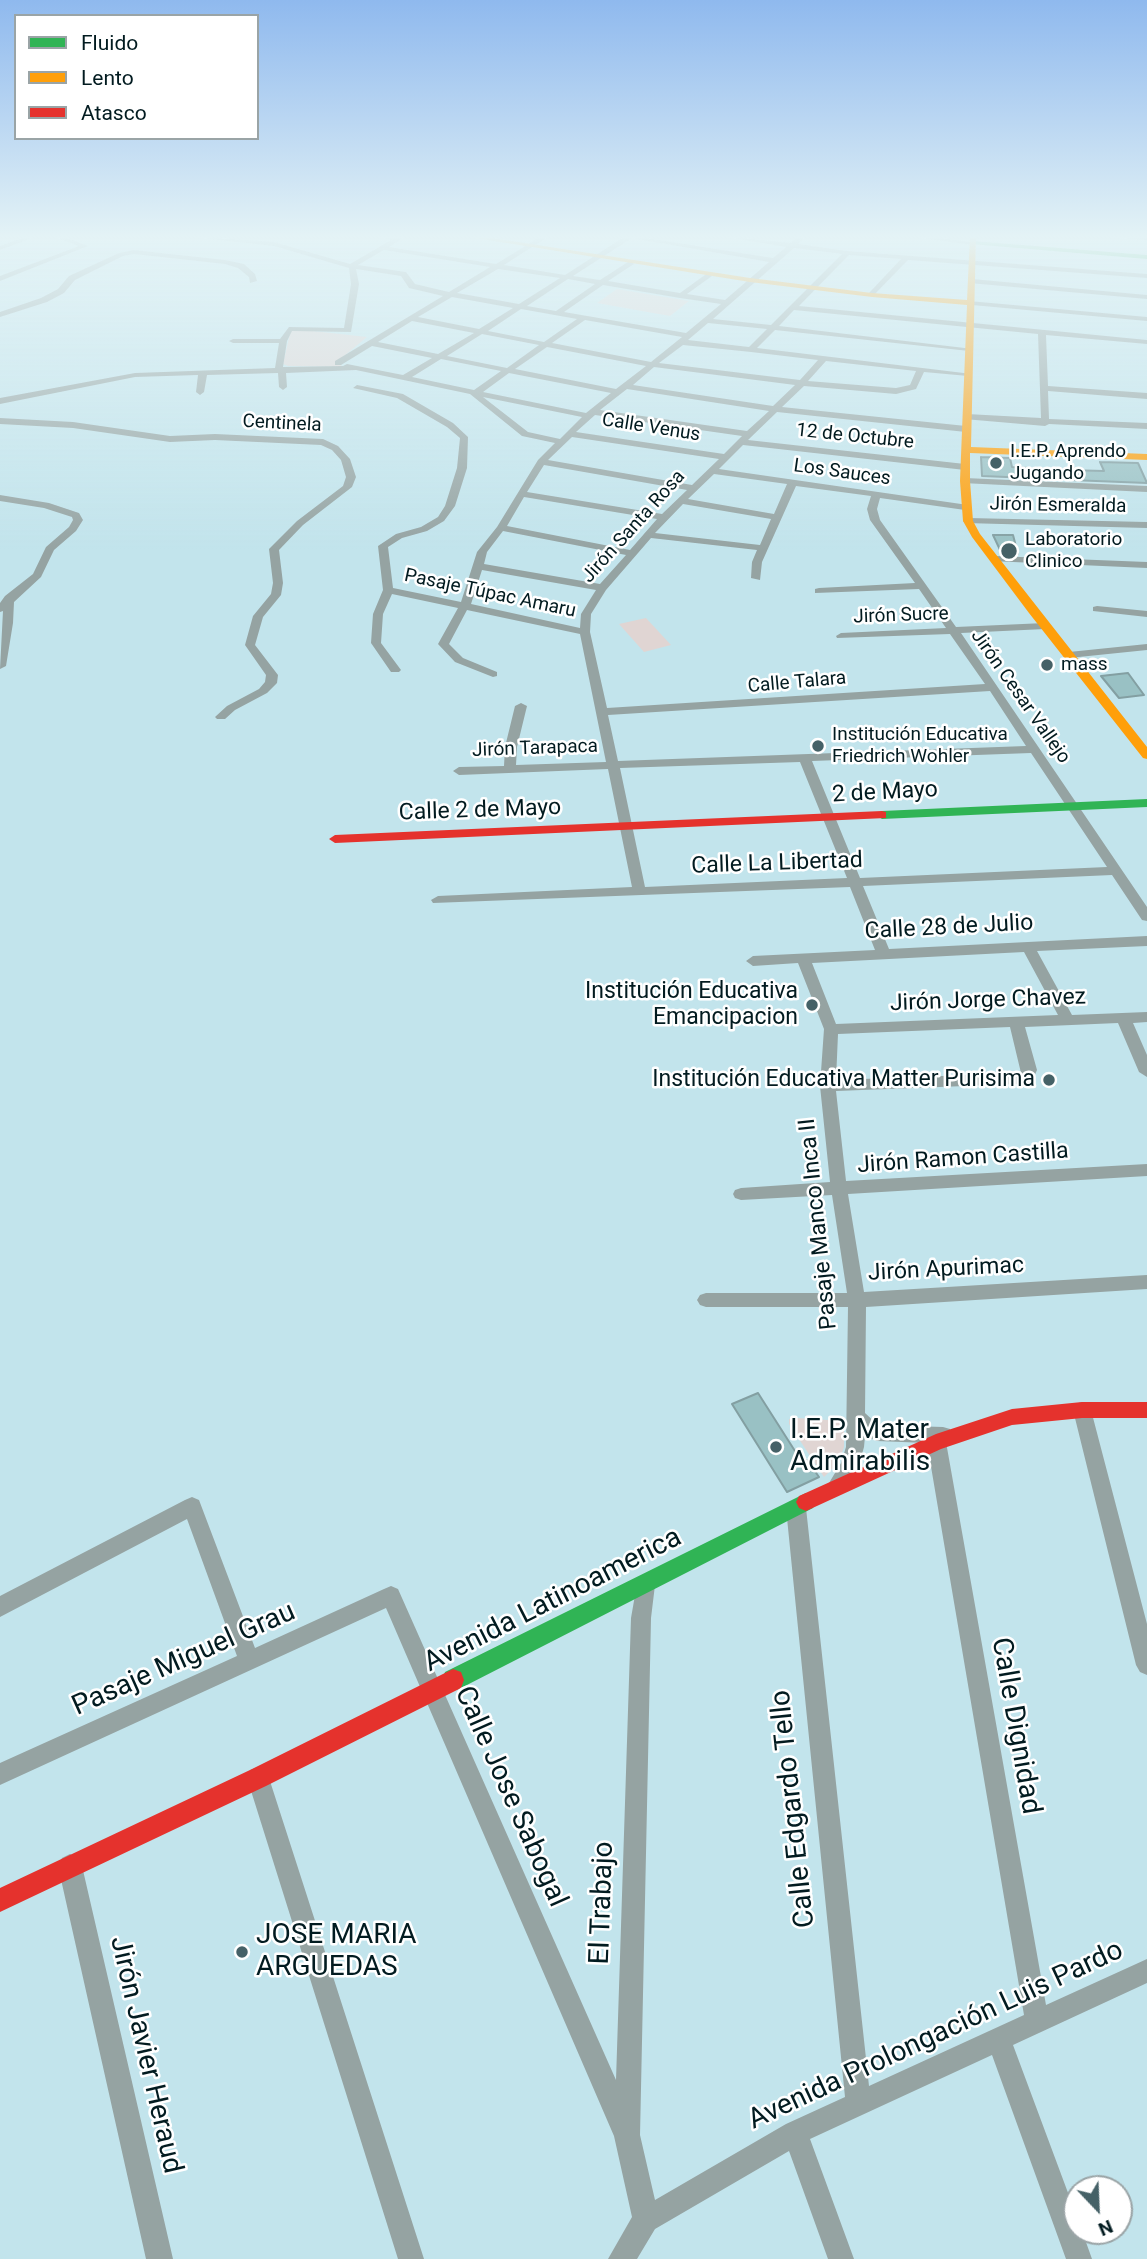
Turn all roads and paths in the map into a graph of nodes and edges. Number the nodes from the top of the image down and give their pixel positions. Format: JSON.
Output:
{"nodes":[{"id":1,"x":374,"y":340,"type":"edge"},
{"id":2,"x":466,"y":340,"type":"edge"},
{"id":3,"x":533,"y":340,"type":"edge"},
{"id":4,"x":551,"y":340,"type":"edge"},
{"id":5,"x":683,"y":340,"type":"edge"},
{"id":6,"x":694,"y":340,"type":"edge"},
{"id":7,"x":759,"y":340,"type":"edge"},
{"id":8,"x":866,"y":340,"type":"edge"},
{"id":9,"x":881,"y":340,"type":"edge"},
{"id":10,"x":970,"y":340,"type":"edge"},
{"id":11,"x":1042,"y":340,"type":"edge"},
{"id":12,"x":233,"y":341,"type":"dead end"},
{"id":13,"x":283,"y":341,"type":"joint"},
{"id":14,"x":370,"y":343,"type":"junction"},
{"id":15,"x":547,"y":343,"type":"junction"},
{"id":16,"x":969,"y":349,"type":"junction"},
{"id":17,"x":751,"y":350,"type":"junction"},
{"id":18,"x":438,"y":357,"type":"junction"},
{"id":19,"x":824,"y":358,"type":"junction"},
{"id":20,"x":856,"y":362,"type":"junction"},
{"id":21,"x":654,"y":365,"type":"junction"},
{"id":22,"x":356,"y":368,"type":"junction"},
{"id":23,"x":281,"y":369,"type":"junction"},
{"id":24,"x":921,"y":369,"type":"junction"},
{"id":25,"x":510,"y":371,"type":"junction"},
{"id":26,"x":203,"y":373,"type":"junction"},
{"id":27,"x":968,"y":374,"type":"junction"},
{"id":28,"x":135,"y":375,"type":"junction"},
{"id":29,"x":404,"y":378,"type":"junction"},
{"id":30,"x":802,"y":383,"type":"junction"},
{"id":31,"x":122,"y":386,"type":"dead end"},
{"id":32,"x":282,"y":387,"type":"dead end"},
{"id":33,"x":357,"y":388,"type":"dead end"},
{"id":34,"x":1044,"y":388,"type":"junction"},
{"id":35,"x":621,"y":389,"type":"junction"},
{"id":36,"x":200,"y":392,"type":"dead end"},
{"id":37,"x":474,"y":394,"type":"junction"},
{"id":38,"x":1147,"y":396,"type":"edge"},
{"id":39,"x":0,"y":401,"type":"edge"},
{"id":40,"x":775,"y":409,"type":"junction"},
{"id":41,"x":590,"y":414,"type":"junction"},
{"id":42,"x":0,"y":421,"type":"edge"},
{"id":43,"x":1045,"y":422,"type":"junction"},
{"id":44,"x":966,"y":423,"type":"junction"},
{"id":45,"x":1147,"y":426,"type":"edge"},
{"id":46,"x":570,"y":433,"type":"junction"},
{"id":47,"x":744,"y":438,"type":"junction"},
{"id":48,"x":562,"y":442,"type":"junction"},
{"id":49,"x":727,"y":457,"type":"junction"},
{"id":50,"x":1147,"y":457,"type":"edge"},
{"id":51,"x":541,"y":462,"type":"junction"},
{"id":52,"x":966,"y":466,"type":"junction"},
{"id":53,"x":713,"y":471,"type":"junction"},
{"id":54,"x":792,"y":484,"type":"junction"},
{"id":55,"x":694,"y":488,"type":"junction"},
{"id":56,"x":1147,"y":489,"type":"edge"},
{"id":57,"x":522,"y":494,"type":"junction"},
{"id":58,"x":876,"y":495,"type":"junction"},
{"id":59,"x":0,"y":498,"type":"edge"},
{"id":60,"x":681,"y":501,"type":"junction"},
{"id":61,"x":967,"y":514,"type":"junction"},
{"id":62,"x":664,"y":517,"type":"junction"},
{"id":63,"x":776,"y":517,"type":"junction"},
{"id":64,"x":1147,"y":526,"type":"edge"},
{"id":65,"x":500,"y":528,"type":"junction"},
{"id":66,"x":648,"y":535,"type":"junction"},
{"id":67,"x":764,"y":548,"type":"junction"},
{"id":68,"x":632,"y":553,"type":"junction"},
{"id":69,"x":995,"y":559,"type":"junction"},
{"id":70,"x":1147,"y":565,"type":"edge"},
{"id":71,"x":478,"y":566,"type":"junction"},
{"id":72,"x":756,"y":578,"type":"dead end"},
{"id":73,"x":922,"y":586,"type":"junction"},
{"id":74,"x":602,"y":588,"type":"junction"},
{"id":75,"x":388,"y":590,"type":"junction"},
{"id":76,"x":819,"y":591,"type":"dead end"},
{"id":77,"x":9,"y":598,"type":"junction"},
{"id":78,"x":464,"y":606,"type":"junction"},
{"id":79,"x":0,"y":609,"type":"edge"},
{"id":80,"x":1097,"y":609,"type":"dead end"},
{"id":81,"x":1147,"y":614,"type":"edge"},
{"id":82,"x":1045,"y":626,"type":"junction"},
{"id":83,"x":953,"y":631,"type":"junction"},
{"id":84,"x":584,"y":632,"type":"junction"},
{"id":85,"x":841,"y":636,"type":"dead end"},
{"id":86,"x":1147,"y":647,"type":"edge"},
{"id":87,"x":1069,"y":655,"type":"junction"},
{"id":88,"x":0,"y":666,"type":"edge"},
{"id":89,"x":395,"y":670,"type":"dead end"},
{"id":90,"x":493,"y":674,"type":"dead end"},
{"id":91,"x":993,"y":687,"type":"junction"},
{"id":92,"x":521,"y":706,"type":"dead end"},
{"id":93,"x":603,"y":712,"type":"junction"},
{"id":94,"x":221,"y":717,"type":"dead end"},
{"id":95,"x":1035,"y":749,"type":"junction"},
{"id":96,"x":1147,"y":755,"type":"edge"},
{"id":97,"x":805,"y":760,"type":"junction"},
{"id":98,"x":613,"y":766,"type":"junction"},
{"id":99,"x":510,"y":769,"type":"junction"},
{"id":100,"x":459,"y":772,"type":"dead end"},
{"id":101,"x":1147,"y":803,"type":"edge"},
{"id":102,"x":1074,"y":807,"type":"junction"},
{"id":103,"x":830,"y":818,"type":"junction"},
{"id":104,"x":626,"y":828,"type":"junction"},
{"id":105,"x":335,"y":839,"type":"dead end"},
{"id":106,"x":1117,"y":871,"type":"junction"},
{"id":107,"x":854,"y":881,"type":"junction"},
{"id":108,"x":639,"y":890,"type":"junction"},
{"id":109,"x":438,"y":900,"type":"dead end"},
{"id":110,"x":1147,"y":917,"type":"edge"},
{"id":111,"x":1147,"y":941,"type":"edge"},
{"id":112,"x":1028,"y":947,"type":"junction"},
{"id":113,"x":884,"y":954,"type":"junction"},
{"id":114,"x":803,"y":958,"type":"junction"},
{"id":115,"x":753,"y":961,"type":"dead end"},
{"id":116,"x":1147,"y":1017,"type":"edge"},
{"id":117,"x":1124,"y":1019,"type":"junction"},
{"id":118,"x":1068,"y":1021,"type":"junction"},
{"id":119,"x":1016,"y":1022,"type":"junction"},
{"id":120,"x":831,"y":1029,"type":"junction"},
{"id":121,"x":1147,"y":1072,"type":"edge"},
{"id":122,"x":828,"y":1086,"type":"junction"},
{"id":123,"x":1147,"y":1170,"type":"edge"},
{"id":124,"x":839,"y":1190,"type":"junction"},
{"id":125,"x":741,"y":1194,"type":"dead end"},
{"id":126,"x":1147,"y":1282,"type":"edge"},
{"id":127,"x":706,"y":1300,"type":"dead end"},
{"id":128,"x":857,"y":1300,"type":"junction"},
{"id":129,"x":1082,"y":1410,"type":"junction"},
{"id":130,"x":1147,"y":1410,"type":"edge"},
{"id":131,"x":855,"y":1415,"type":"junction"},
{"id":132,"x":956,"y":1434,"type":"junction"},
{"id":133,"x":936,"y":1441,"type":"junction"},
{"id":134,"x":837,"y":1486,"type":"junction"},
{"id":135,"x":796,"y":1508,"type":"junction"},
{"id":136,"x":645,"y":1585,"type":"junction"},
{"id":137,"x":391,"y":1597,"type":"joint"},
{"id":138,"x":0,"y":1608,"type":"edge"},
{"id":139,"x":249,"y":1661,"type":"junction"},
{"id":140,"x":1147,"y":1665,"type":"edge"},
{"id":141,"x":431,"y":1692,"type":"junction"},
{"id":142,"x":0,"y":1774,"type":"edge"},
{"id":143,"x":258,"y":1778,"type":"junction"},
{"id":144,"x":70,"y":1866,"type":"junction"},
{"id":145,"x":0,"y":1900,"type":"edge"},
{"id":146,"x":1147,"y":1970,"type":"edge"},
{"id":147,"x":1037,"y":2021,"type":"junction"},
{"id":148,"x":999,"y":2041,"type":"junction"},
{"id":149,"x":858,"y":2102,"type":"junction"},
{"id":150,"x":796,"y":2133,"type":"junction"},
{"id":151,"x":627,"y":2135,"type":"junction"},
{"id":152,"x":646,"y":2220,"type":"junction"},
{"id":153,"x":159,"y":2259,"type":"edge"},
{"id":154,"x":411,"y":2259,"type":"edge"},
{"id":155,"x":621,"y":2259,"type":"edge"},
{"id":156,"x":841,"y":2259,"type":"edge"},
{"id":157,"x":1079,"y":2259,"type":"edge"}],
"edges":[{"from":1,"to":14,"type":"street"},
{"from":2,"to":18,"type":"street"},
{"from":3,"to":15,"type":"street"},
{"from":4,"to":15,"type":"street"},
{"from":5,"to":21,"type":"street"},
{"from":6,"to":17,"type":"street"},
{"from":7,"to":17,"type":"street"},
{"from":8,"to":20,"type":"street"},
{"from":9,"to":16,"type":"street"},
{"from":10,"to":16,"type":"street"},
{"from":11,"to":34,"type":"street"},
{"from":12,"to":13,"type":"street"},
{"from":13,"to":23,"type":"street"},
{"from":14,"to":18,"type":"street"},
{"from":14,"to":22,"type":"street"},
{"from":15,"to":21,"type":"street"},
{"from":15,"to":25,"type":"street"},
{"from":16,"to":27,"type":"street"},
{"from":17,"to":19,"type":"street"},
{"from":18,"to":25,"type":"street"},
{"from":18,"to":29,"type":"street"},
{"from":19,"to":20,"type":"street"},
{"from":19,"to":30,"type":"street","name":"Jirón Santa Rosa"},
{"from":20,"to":24,"type":"street"},
{"from":21,"to":30,"type":"street"},
{"from":21,"to":35,"type":"street"},
{"from":22,"to":23,"type":"street"},
{"from":22,"to":29,"type":"street","name":"12 de Octubre"},
{"from":23,"to":26,"type":"street"},
{"from":23,"to":32,"type":"street"},
{"from":24,"to":27,"type":"street"},
{"from":24,"to":30,"type":"street"},
{"from":25,"to":35,"type":"street"},
{"from":25,"to":37,"type":"street"},
{"from":26,"to":28,"type":"street"},
{"from":26,"to":36,"type":"street"},
{"from":27,"to":44,"type":"street"},
{"from":28,"to":31,"type":"street"},
{"from":28,"to":39,"type":"street"},
{"from":29,"to":37,"type":"street","name":"12 de Octubre"},
{"from":30,"to":40,"type":"street","name":"Jirón Santa Rosa"},
{"from":33,"to":75,"type":"street"},
{"from":34,"to":38,"type":"street"},
{"from":34,"to":43,"type":"street"},
{"from":35,"to":40,"type":"street"},
{"from":35,"to":41,"type":"street"},
{"from":37,"to":41,"type":"street","name":"12 de Octubre"},
{"from":37,"to":48,"type":"street"},
{"from":40,"to":44,"type":"street"},
{"from":40,"to":47,"type":"street","name":"Jirón Santa Rosa"},
{"from":41,"to":46,"type":"street"},
{"from":41,"to":47,"type":"street","name":"12 de Octubre"},
{"from":42,"to":94,"type":"street","name":"Centinela"},
{"from":43,"to":44,"type":"street"},
{"from":43,"to":45,"type":"street"},
{"from":44,"to":52,"type":"street"},
{"from":46,"to":48,"type":"street"},
{"from":46,"to":49,"type":"street","name":"Calle Venus"},
{"from":47,"to":49,"type":"street","name":"Jirón Santa Rosa"},
{"from":47,"to":52,"type":"street","name":"12 de Octubre"},
{"from":48,"to":51,"type":"street"},
{"from":49,"to":53,"type":"street","name":"Jirón Santa Rosa"},
{"from":50,"to":52,"type":"street"},
{"from":51,"to":55,"type":"street"},
{"from":51,"to":57,"type":"street"},
{"from":52,"to":56,"type":"street","name":"12 de Octubre"},
{"from":52,"to":61,"type":"street"},
{"from":53,"to":54,"type":"street","name":"Los Sauces"},
{"from":53,"to":55,"type":"street","name":"Jirón Santa Rosa"},
{"from":54,"to":58,"type":"street","name":"Los Sauces"},
{"from":54,"to":63,"type":"street"},
{"from":55,"to":60,"type":"street","name":"Jirón Santa Rosa"},
{"from":57,"to":62,"type":"street"},
{"from":57,"to":65,"type":"street"},
{"from":58,"to":61,"type":"street","name":"Los Sauces"},
{"from":58,"to":73,"type":"street","name":"Jirón Cesar Vallejo"},
{"from":59,"to":77,"type":"street"},
{"from":60,"to":62,"type":"street","name":"Jirón Santa Rosa"},
{"from":60,"to":63,"type":"street"},
{"from":61,"to":64,"type":"street","name":"Jirón Esmeralda"},
{"from":61,"to":69,"type":"street"},
{"from":62,"to":66,"type":"street","name":"Jirón Santa Rosa"},
{"from":63,"to":67,"type":"street"},
{"from":65,"to":68,"type":"street"},
{"from":65,"to":71,"type":"street"},
{"from":66,"to":67,"type":"street"},
{"from":66,"to":68,"type":"street","name":"Jirón Santa Rosa"},
{"from":67,"to":72,"type":"street"},
{"from":68,"to":74,"type":"street","name":"Jirón Santa Rosa"},
{"from":69,"to":70,"type":"street"},
{"from":69,"to":82,"type":"street"},
{"from":71,"to":74,"type":"street"},
{"from":71,"to":78,"type":"street"},
{"from":73,"to":76,"type":"street"},
{"from":73,"to":83,"type":"street","name":"Jirón Cesar Vallejo"},
{"from":74,"to":84,"type":"street","name":"Jirón Santa Rosa"},
{"from":75,"to":78,"type":"street","name":"Pasaje Túpac Amaru"},
{"from":75,"to":89,"type":"street"},
{"from":77,"to":79,"type":"street"},
{"from":77,"to":88,"type":"street"},
{"from":78,"to":84,"type":"street","name":"Pasaje Túpac Amaru"},
{"from":78,"to":90,"type":"street"},
{"from":80,"to":81,"type":"street"},
{"from":82,"to":83,"type":"street","name":"Jirón Sucre"},
{"from":82,"to":87,"type":"street"},
{"from":83,"to":85,"type":"street","name":"Jirón Sucre"},
{"from":83,"to":91,"type":"street","name":"Jirón Cesar Vallejo"},
{"from":84,"to":93,"type":"street"},
{"from":86,"to":87,"type":"street"},
{"from":87,"to":96,"type":"street"},
{"from":91,"to":93,"type":"street","name":"Calle Talara"},
{"from":91,"to":95,"type":"street","name":"Jirón Cesar Vallejo"},
{"from":92,"to":99,"type":"street"},
{"from":93,"to":98,"type":"street"},
{"from":95,"to":97,"type":"street","name":"2 de Mayo"},
{"from":95,"to":102,"type":"street","name":"Jirón Cesar Vallejo"},
{"from":97,"to":98,"type":"street","name":"2 de Mayo"},
{"from":97,"to":103,"type":"street"},
{"from":98,"to":99,"type":"street","name":"Jirón Tarapaca"},
{"from":98,"to":104,"type":"street"},
{"from":99,"to":100,"type":"street","name":"Jirón Tarapaca"},
{"from":101,"to":102,"type":"street","name":"2 de Mayo"},
{"from":102,"to":103,"type":"street","name":"2 de Mayo"},
{"from":102,"to":106,"type":"street","name":"Jirón Cesar Vallejo"},
{"from":103,"to":104,"type":"street","name":"2 de Mayo"},
{"from":103,"to":107,"type":"street"},
{"from":104,"to":105,"type":"street","name":"Calle 2 de Mayo"},
{"from":104,"to":108,"type":"street"},
{"from":106,"to":107,"type":"street","name":"Calle La Libertad"},
{"from":106,"to":110,"type":"street","name":"Jirón Cesar Vallejo"},
{"from":107,"to":108,"type":"street","name":"Calle La Libertad"},
{"from":107,"to":113,"type":"street"},
{"from":108,"to":109,"type":"street","name":"Calle La Libertad"},
{"from":111,"to":112,"type":"street","name":"Calle 28 de Julio"},
{"from":112,"to":113,"type":"street","name":"Calle 28 de Julio"},
{"from":112,"to":118,"type":"street"},
{"from":113,"to":114,"type":"street","name":"Calle 28 de Julio"},
{"from":114,"to":115,"type":"street","name":"Calle 28 de Julio"},
{"from":114,"to":120,"type":"street","name":"Pasaje Manco Inca II"},
{"from":116,"to":117,"type":"street","name":"Jirón Jorge Chavez"},
{"from":117,"to":118,"type":"street","name":"Jirón Jorge Chavez"},
{"from":117,"to":121,"type":"street"},
{"from":118,"to":119,"type":"street","name":"Jirón Jorge Chavez"},
{"from":119,"to":120,"type":"street","name":"Jirón Jorge Chavez"},
{"from":119,"to":122,"type":"street"},
{"from":120,"to":122,"type":"street","name":"Pasaje Manco Inca II"},
{"from":122,"to":124,"type":"street","name":"Pasaje Manco Inca II"},
{"from":123,"to":124,"type":"street","name":"Jirón Ramon Castilla"},
{"from":124,"to":125,"type":"street","name":"Jirón Ramon Castilla"},
{"from":124,"to":128,"type":"street","name":"Pasaje Manco Inca II"},
{"from":126,"to":128,"type":"street","name":"Jirón Apurimac"},
{"from":127,"to":128,"type":"street","name":"Jirón Apurimac"},
{"from":128,"to":131,"type":"street","name":"Pasaje Manco Inca II"},
{"from":129,"to":130,"type":"street","name":"Avenida Latinoamerica"},
{"from":129,"to":132,"type":"street","name":"Avenida Latinoamerica"},
{"from":129,"to":140,"type":"street"},
{"from":131,"to":132,"type":"street"},
{"from":131,"to":134,"type":"street","name":"Pasaje Manco Inca II"},
{"from":132,"to":133,"type":"street","name":"Avenida Latinoamerica"},
{"from":133,"to":134,"type":"street","name":"Avenida Latinoamerica"},
{"from":133,"to":147,"type":"street","name":"Calle Dignidad"},
{"from":134,"to":135,"type":"street","name":"Avenida Latinoamerica"},
{"from":135,"to":136,"type":"street","name":"Avenida Latinoamerica"},
{"from":135,"to":149,"type":"street","name":"Calle Edgardo Tello"},
{"from":136,"to":141,"type":"street","name":"Avenida Latinoamerica"},
{"from":136,"to":151,"type":"street","name":"El Trabajo"},
{"from":137,"to":139,"type":"street","name":"Pasaje Miguel Grau"},
{"from":137,"to":141,"type":"street","name":"Calle Jose Sabogal"},
{"from":138,"to":139,"type":"street"},
{"from":139,"to":142,"type":"street","name":"Pasaje Miguel Grau"},
{"from":141,"to":143,"type":"street","name":"Avenida Latinoamerica"},
{"from":141,"to":151,"type":"street","name":"Calle Jose Sabogal"},
{"from":143,"to":144,"type":"street","name":"Avenida Latinoamerica"},
{"from":143,"to":154,"type":"street"},
{"from":144,"to":145,"type":"street","name":"Avenida Latinoamerica"},
{"from":144,"to":153,"type":"street","name":"Jirón Javier Heraud"},
{"from":146,"to":147,"type":"street","name":"Avenida Prolongación Luis Pardo"},
{"from":147,"to":148,"type":"street","name":"Avenida Prolongación Luis Pardo"},
{"from":148,"to":149,"type":"street","name":"Avenida Prolongación Luis Pardo"},
{"from":148,"to":157,"type":"street"},
{"from":149,"to":150,"type":"street","name":"Avenida Prolongación Luis Pardo"},
{"from":150,"to":152,"type":"street","name":"Avenida Prolongación Luis Pardo"},
{"from":150,"to":156,"type":"street"},
{"from":151,"to":152,"type":"street","name":"El Trabajo"},
{"from":152,"to":155,"type":"street","name":"Avenida Prolongación Luis Pardo"}]}
